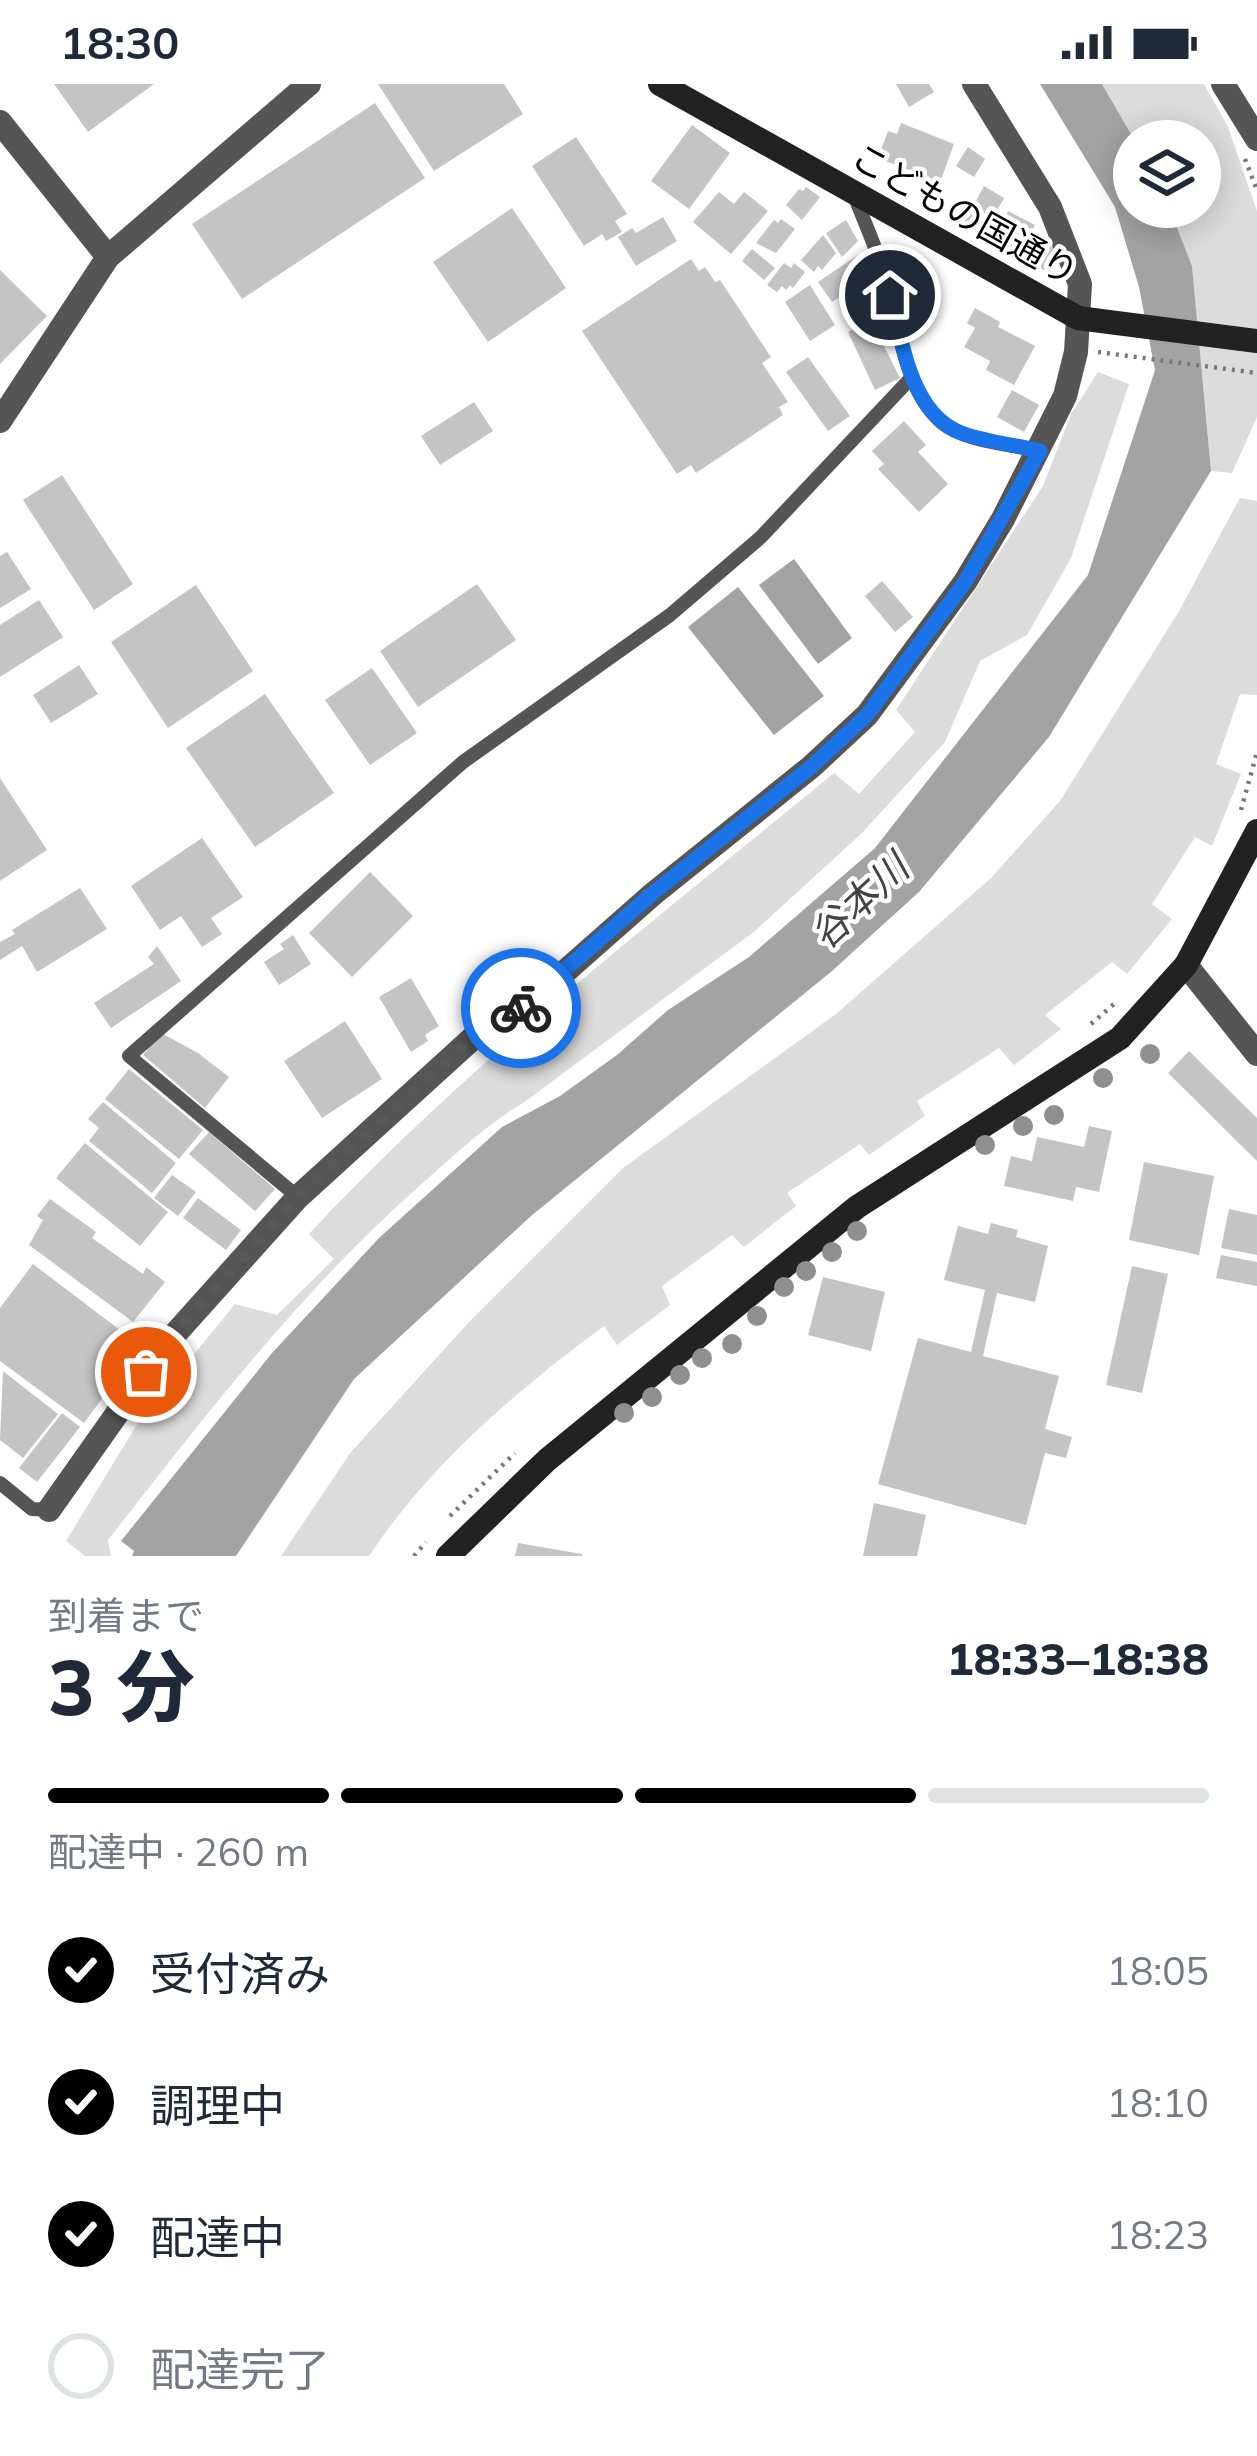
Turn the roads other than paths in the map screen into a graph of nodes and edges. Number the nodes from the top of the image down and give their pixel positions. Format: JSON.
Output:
{"nodes":[{"id":1,"x":309,"y":84,"type":"edge"},
{"id":2,"x":660,"y":84,"type":"edge"},
{"id":3,"x":974,"y":84,"type":"edge"},
{"id":4,"x":1223,"y":84,"type":"edge"},
{"id":5,"x":696,"y":92,"type":"edge"},
{"id":6,"x":0,"y":122,"type":"edge"},
{"id":7,"x":1252,"y":150,"type":"edge"},
{"id":8,"x":854,"y":193,"type":"junction"},
{"id":9,"x":108,"y":257,"type":"junction"},
{"id":10,"x":1084,"y":319,"type":"junction"},
{"id":11,"x":1257,"y":340,"type":"edge"},
{"id":12,"x":912,"y":377,"type":"junction"},
{"id":13,"x":0,"y":421,"type":"edge"},
{"id":14,"x":1040,"y":451,"type":"junction"},
{"id":15,"x":1257,"y":831,"type":"edge"},
{"id":16,"x":1186,"y":965,"type":"junction"},
{"id":17,"x":1257,"y":1054,"type":"edge"},
{"id":18,"x":298,"y":1197,"type":"junction"},
{"id":19,"x":0,"y":1483,"type":"edge"},
{"id":20,"x":49,"y":1510,"type":"joint"},
{"id":21,"x":448,"y":1556,"type":"edge"}],
"edges":[{"from":1,"to":9,"type":"street"},
{"from":2,"to":5,"type":"street","name":"こどもの国通り"},
{"from":3,"to":10,"type":"street"},
{"from":4,"to":7,"type":"street"},
{"from":5,"to":8,"type":"street","name":"こどもの国通り"},
{"from":6,"to":9,"type":"street"},
{"from":8,"to":10,"type":"street","name":"こどもの国通り"},
{"from":8,"to":12,"type":"lane"},
{"from":9,"to":13,"type":"street"},
{"from":10,"to":11,"type":"street","name":"こどもの国通り"},
{"from":10,"to":14,"type":"street"},
{"from":12,"to":14,"type":"lane"},
{"from":12,"to":18,"type":"lane"},
{"from":14,"to":18,"type":"street"},
{"from":15,"to":16,"type":"street"},
{"from":16,"to":17,"type":"street"},
{"from":16,"to":21,"type":"street"},
{"from":18,"to":20,"type":"street"},
{"from":19,"to":20,"type":"lane"}]}
